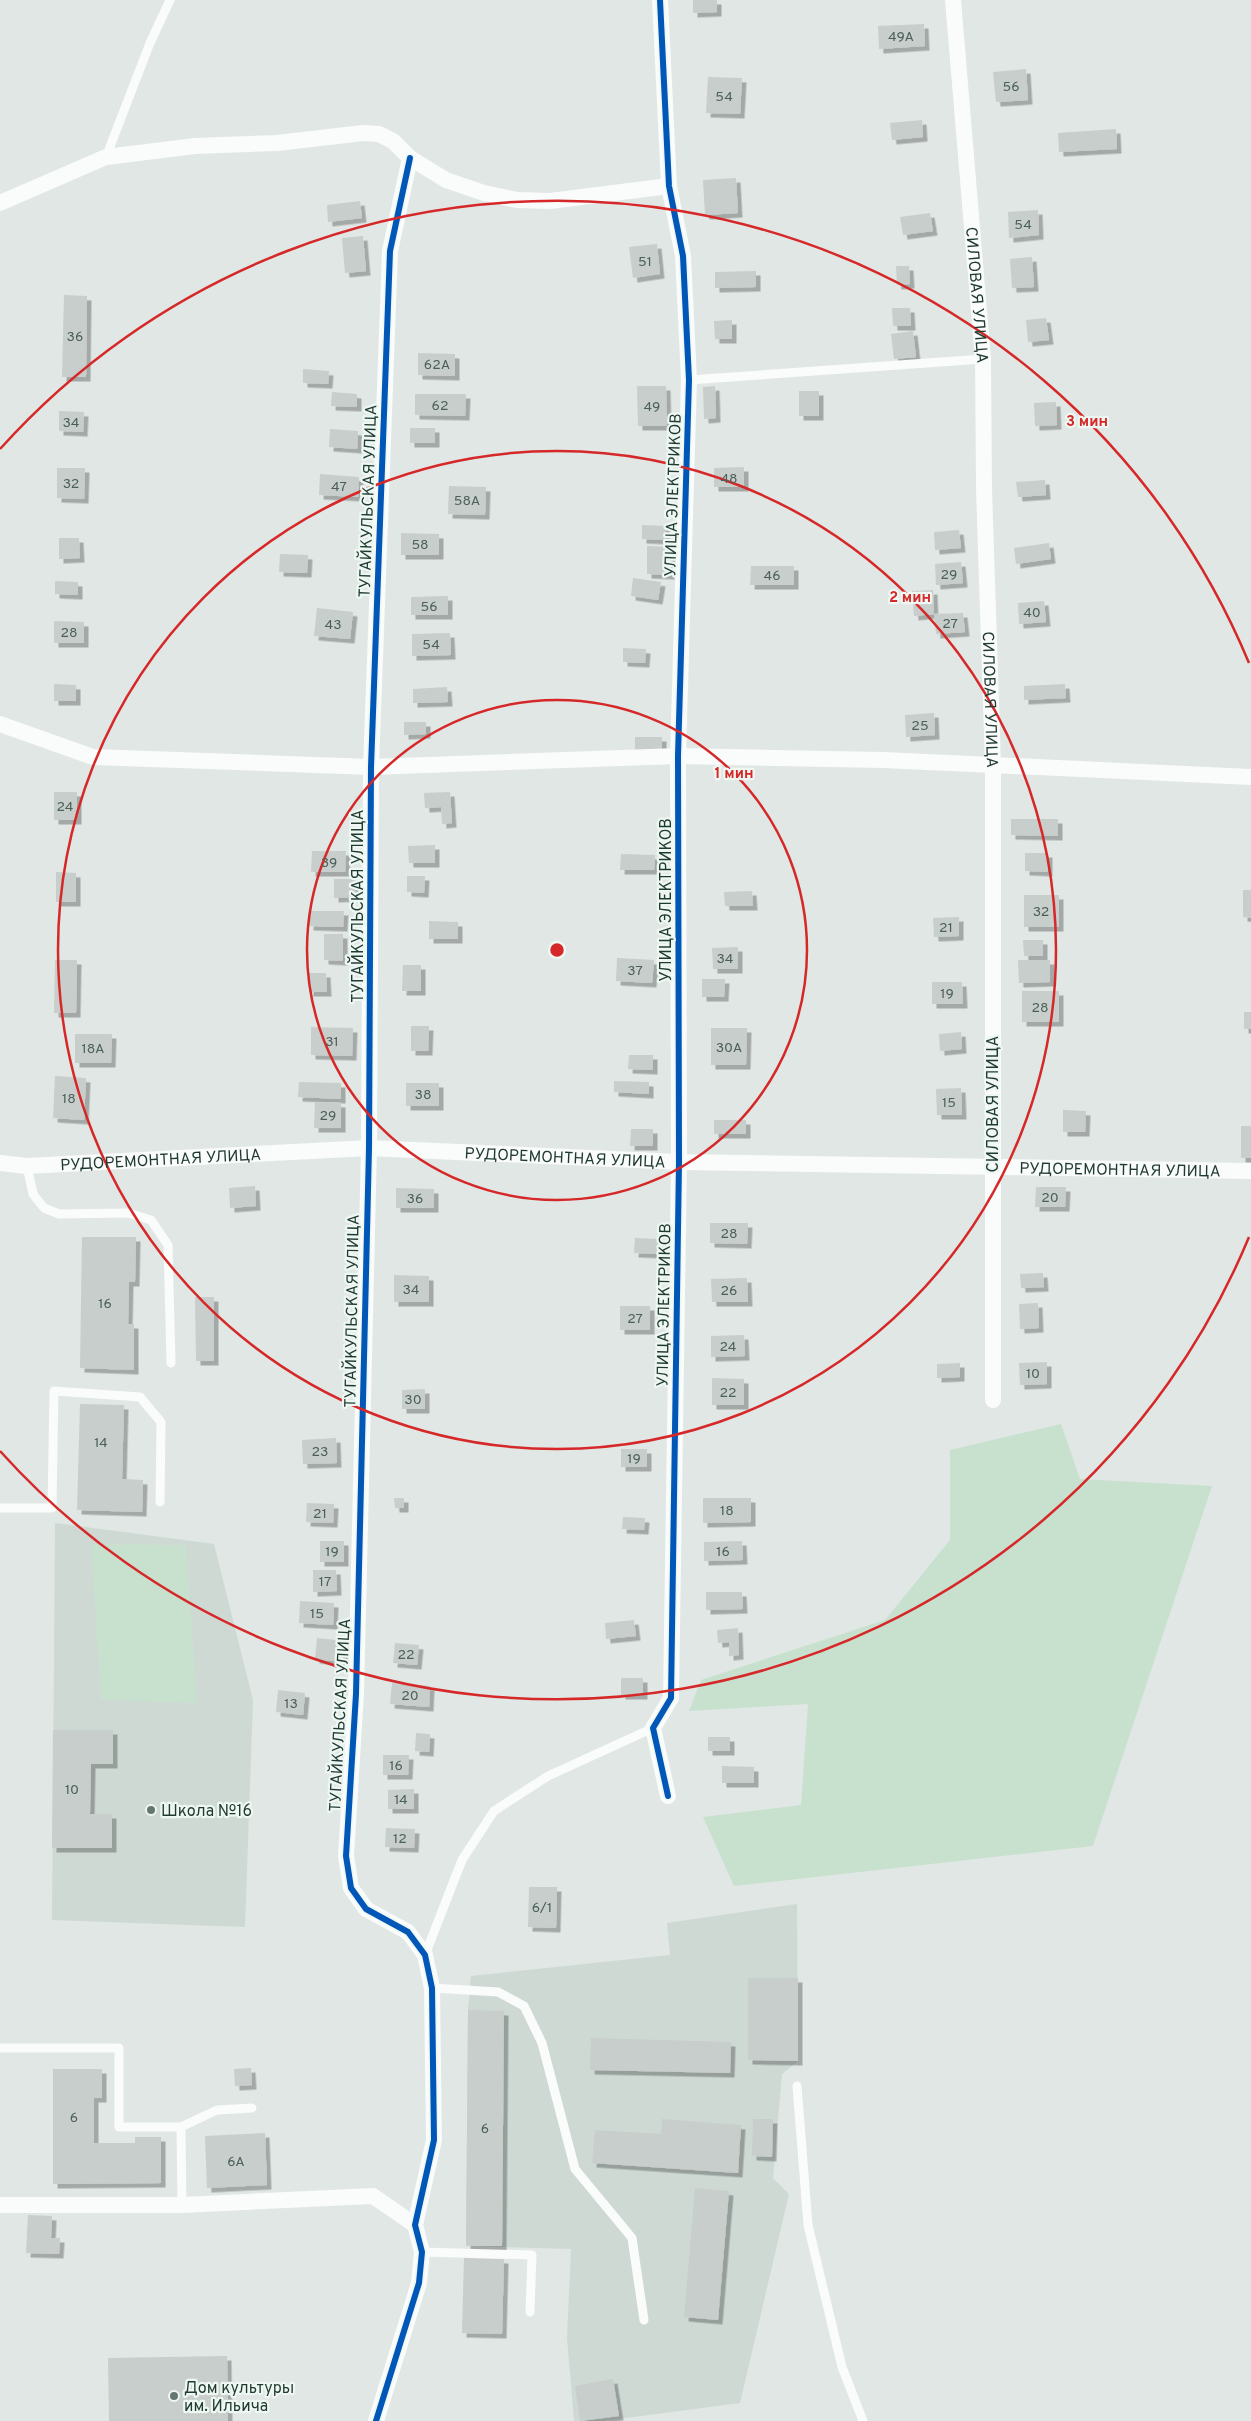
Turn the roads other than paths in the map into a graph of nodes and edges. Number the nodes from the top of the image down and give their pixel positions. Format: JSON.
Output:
{"nodes":[{"id":1,"x":170,"y":0,"type":"edge"},
{"id":2,"x":660,"y":0,"type":"edge"},
{"id":3,"x":953,"y":0,"type":"edge"},
{"id":4,"x":106,"y":157,"type":"junction"},
{"id":5,"x":410,"y":158,"type":"junction"},
{"id":6,"x":669,"y":186,"type":"junction"},
{"id":7,"x":0,"y":203,"type":"edge"},
{"id":8,"x":983,"y":359,"type":"junction"},
{"id":9,"x":689,"y":380,"type":"junction"},
{"id":10,"x":0,"y":724,"type":"edge"},
{"id":11,"x":678,"y":756,"type":"junction"},
{"id":12,"x":993,"y":765,"type":"junction"},
{"id":13,"x":371,"y":767,"type":"junction"},
{"id":14,"x":1251,"y":777,"type":"edge"},
{"id":15,"x":369,"y":1148,"type":"junction"},
{"id":16,"x":679,"y":1162,"type":"junction"},
{"id":17,"x":0,"y":1163,"type":"edge"},
{"id":18,"x":26,"y":1166,"type":"junction"},
{"id":19,"x":992,"y":1168,"type":"junction"},
{"id":20,"x":1251,"y":1171,"type":"edge"},
{"id":21,"x":171,"y":1363,"type":"dead end"},
{"id":22,"x":993,"y":1400,"type":"dead end"},
{"id":23,"x":160,"y":1502,"type":"dead end"},
{"id":24,"x":0,"y":1508,"type":"edge"},
{"id":25,"x":653,"y":1728,"type":"junction"},
{"id":26,"x":668,"y":1796,"type":"dead end"},
{"id":27,"x":425,"y":1955,"type":"junction"},
{"id":28,"x":432,"y":1988,"type":"junction"},
{"id":29,"x":0,"y":2048,"type":"edge"},
{"id":30,"x":797,"y":2086,"type":"dead end"},
{"id":31,"x":252,"y":2108,"type":"dead end"},
{"id":32,"x":181,"y":2126,"type":"junction"},
{"id":33,"x":0,"y":2205,"type":"edge"},
{"id":34,"x":182,"y":2205,"type":"junction"},
{"id":35,"x":415,"y":2225,"type":"junction"},
{"id":36,"x":422,"y":2252,"type":"junction"},
{"id":37,"x":530,"y":2312,"type":"dead end"},
{"id":38,"x":644,"y":2320,"type":"dead end"},
{"id":39,"x":376,"y":2421,"type":"edge"},
{"id":40,"x":863,"y":2421,"type":"edge"}],
"edges":[{"from":1,"to":4,"type":"lane"},
{"from":2,"to":6,"type":"street","name":"УЛИЦА ЭЛЕКТРИКОВ"},
{"from":3,"to":8,"type":"street","name":"СИЛОВАЯ УЛИЦА"},
{"from":4,"to":5,"type":"street"},
{"from":4,"to":7,"type":"street"},
{"from":5,"to":6,"type":"street"},
{"from":5,"to":13,"type":"street","name":"ТУГАЙКУЛЬСКАЯ УЛИЦА"},
{"from":6,"to":9,"type":"street","name":"УЛИЦА ЭЛЕКТРИКОВ"},
{"from":8,"to":9,"type":"lane"},
{"from":8,"to":12,"type":"street","name":"СИЛОВАЯ УЛИЦА"},
{"from":9,"to":11,"type":"street","name":"УЛИЦА ЭЛЕКТРИКОВ"},
{"from":10,"to":13,"type":"street"},
{"from":11,"to":12,"type":"street"},
{"from":11,"to":13,"type":"street"},
{"from":11,"to":16,"type":"street","name":"УЛИЦА ЭЛЕКТРИКОВ"},
{"from":12,"to":14,"type":"street"},
{"from":12,"to":19,"type":"street","name":"СИЛОВАЯ УЛИЦА"},
{"from":13,"to":15,"type":"street","name":"ТУГАЙКУЛЬСКАЯ УЛИЦА"},
{"from":15,"to":16,"type":"street","name":"РУДОРЕМОНТНАЯ УЛИЦА"},
{"from":15,"to":18,"type":"street","name":"РУДОРЕМОНТНАЯ УЛИЦА"},
{"from":15,"to":27,"type":"street","name":"ТУГАЙКУЛЬСКАЯ УЛИЦА"},
{"from":16,"to":19,"type":"street","name":"РУДОРЕМОНТНАЯ УЛИЦА"},
{"from":16,"to":25,"type":"street","name":"УЛИЦА ЭЛЕКТРИКОВ"},
{"from":17,"to":18,"type":"street","name":"РУДОРЕМОНТНАЯ УЛИЦА"},
{"from":18,"to":21,"type":"lane"},
{"from":19,"to":20,"type":"street","name":"РУДОРЕМОНТНАЯ УЛИЦА"},
{"from":19,"to":22,"type":"street","name":"СИЛОВАЯ УЛИЦА"},
{"from":23,"to":24,"type":"lane"},
{"from":25,"to":26,"type":"street"},
{"from":25,"to":27,"type":"lane"},
{"from":27,"to":28,"type":"street","name":"ТУГАЙКУЛЬСКАЯ УЛИЦА"},
{"from":28,"to":35,"type":"street","name":"ТУГАЙКУЛЬСКАЯ УЛИЦА"},
{"from":28,"to":38,"type":"lane"},
{"from":29,"to":32,"type":"lane"},
{"from":30,"to":40,"type":"lane"},
{"from":31,"to":32,"type":"lane"},
{"from":32,"to":34,"type":"lane"},
{"from":33,"to":34,"type":"street"},
{"from":34,"to":35,"type":"street"},
{"from":35,"to":36,"type":"street","name":"ТУГАЙКУЛЬСКАЯ УЛИЦА"},
{"from":36,"to":37,"type":"lane"},
{"from":36,"to":39,"type":"street","name":"ТУГАЙКУЛЬСКАЯ УЛИЦА"}]}
